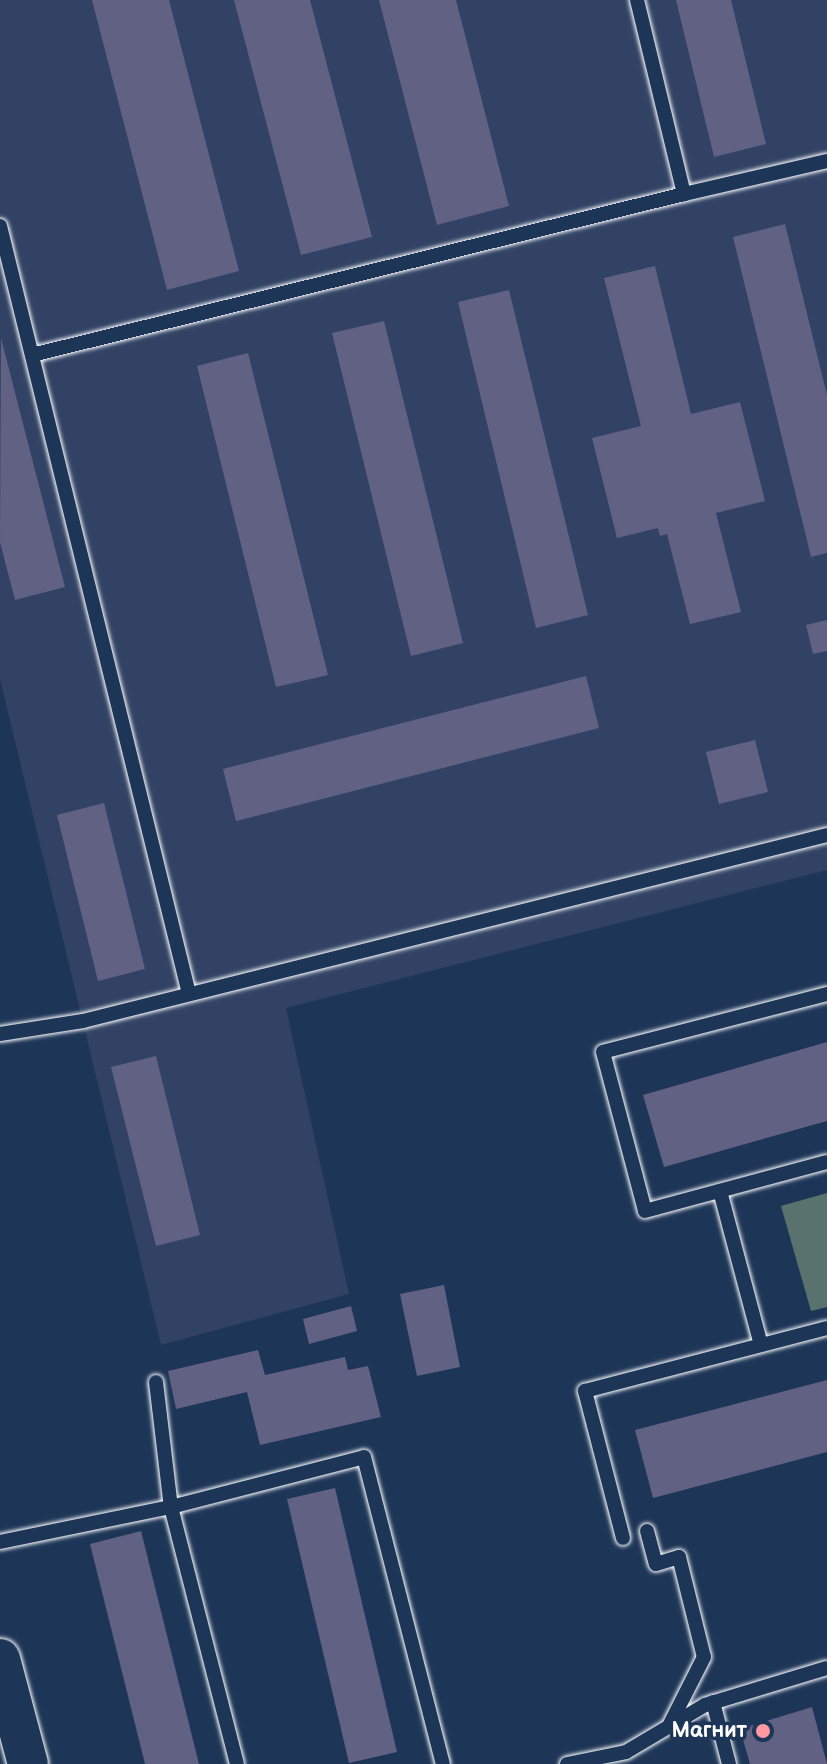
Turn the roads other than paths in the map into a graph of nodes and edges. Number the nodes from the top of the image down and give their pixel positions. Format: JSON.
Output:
{"nodes":[{"id":1,"x":637,"y":0,"type":"edge"},
{"id":2,"x":827,"y":161,"type":"edge"},
{"id":3,"x":684,"y":194,"type":"junction"},
{"id":4,"x":0,"y":226,"type":"edge"},
{"id":5,"x":32,"y":355,"type":"junction"},
{"id":6,"x":827,"y":835,"type":"edge"},
{"id":7,"x":189,"y":994,"type":"junction"},
{"id":8,"x":827,"y":994,"type":"edge"},
{"id":9,"x":0,"y":1034,"type":"edge"},
{"id":10,"x":827,"y":1162,"type":"edge"},
{"id":11,"x":720,"y":1191,"type":"junction"},
{"id":12,"x":827,"y":1328,"type":"edge"},
{"id":13,"x":761,"y":1345,"type":"junction"},
{"id":14,"x":156,"y":1382,"type":"dead end"},
{"id":15,"x":171,"y":1507,"type":"junction"},
{"id":16,"x":647,"y":1531,"type":"dead end"},
{"id":17,"x":623,"y":1538,"type":"dead end"},
{"id":18,"x":0,"y":1542,"type":"edge"},
{"id":19,"x":827,"y":1668,"type":"edge"},
{"id":20,"x":5,"y":1674,"type":"edge"},
{"id":21,"x":713,"y":1702,"type":"junction"},
{"id":22,"x":669,"y":1726,"type":"junction"},
{"id":23,"x":28,"y":1764,"type":"edge"},
{"id":24,"x":237,"y":1764,"type":"edge"},
{"id":25,"x":443,"y":1764,"type":"edge"},
{"id":26,"x":567,"y":1764,"type":"edge"},
{"id":27,"x":729,"y":1764,"type":"edge"}],
"edges":[{"from":1,"to":3,"type":"lane"},
{"from":2,"to":3,"type":"lane"},
{"from":3,"to":5,"type":"lane"},
{"from":4,"to":5,"type":"lane"},
{"from":5,"to":7,"type":"lane"},
{"from":6,"to":7,"type":"lane"},
{"from":7,"to":9,"type":"lane"},
{"from":8,"to":11,"type":"lane"},
{"from":10,"to":11,"type":"lane"},
{"from":11,"to":13,"type":"lane"},
{"from":12,"to":13,"type":"lane"},
{"from":13,"to":17,"type":"lane"},
{"from":14,"to":15,"type":"lane"},
{"from":15,"to":18,"type":"lane"},
{"from":15,"to":24,"type":"lane"},
{"from":15,"to":25,"type":"lane"},
{"from":16,"to":22,"type":"lane"},
{"from":19,"to":21,"type":"lane"},
{"from":20,"to":23,"type":"street"},
{"from":21,"to":22,"type":"lane"},
{"from":21,"to":27,"type":"lane"},
{"from":22,"to":26,"type":"lane"}]}
